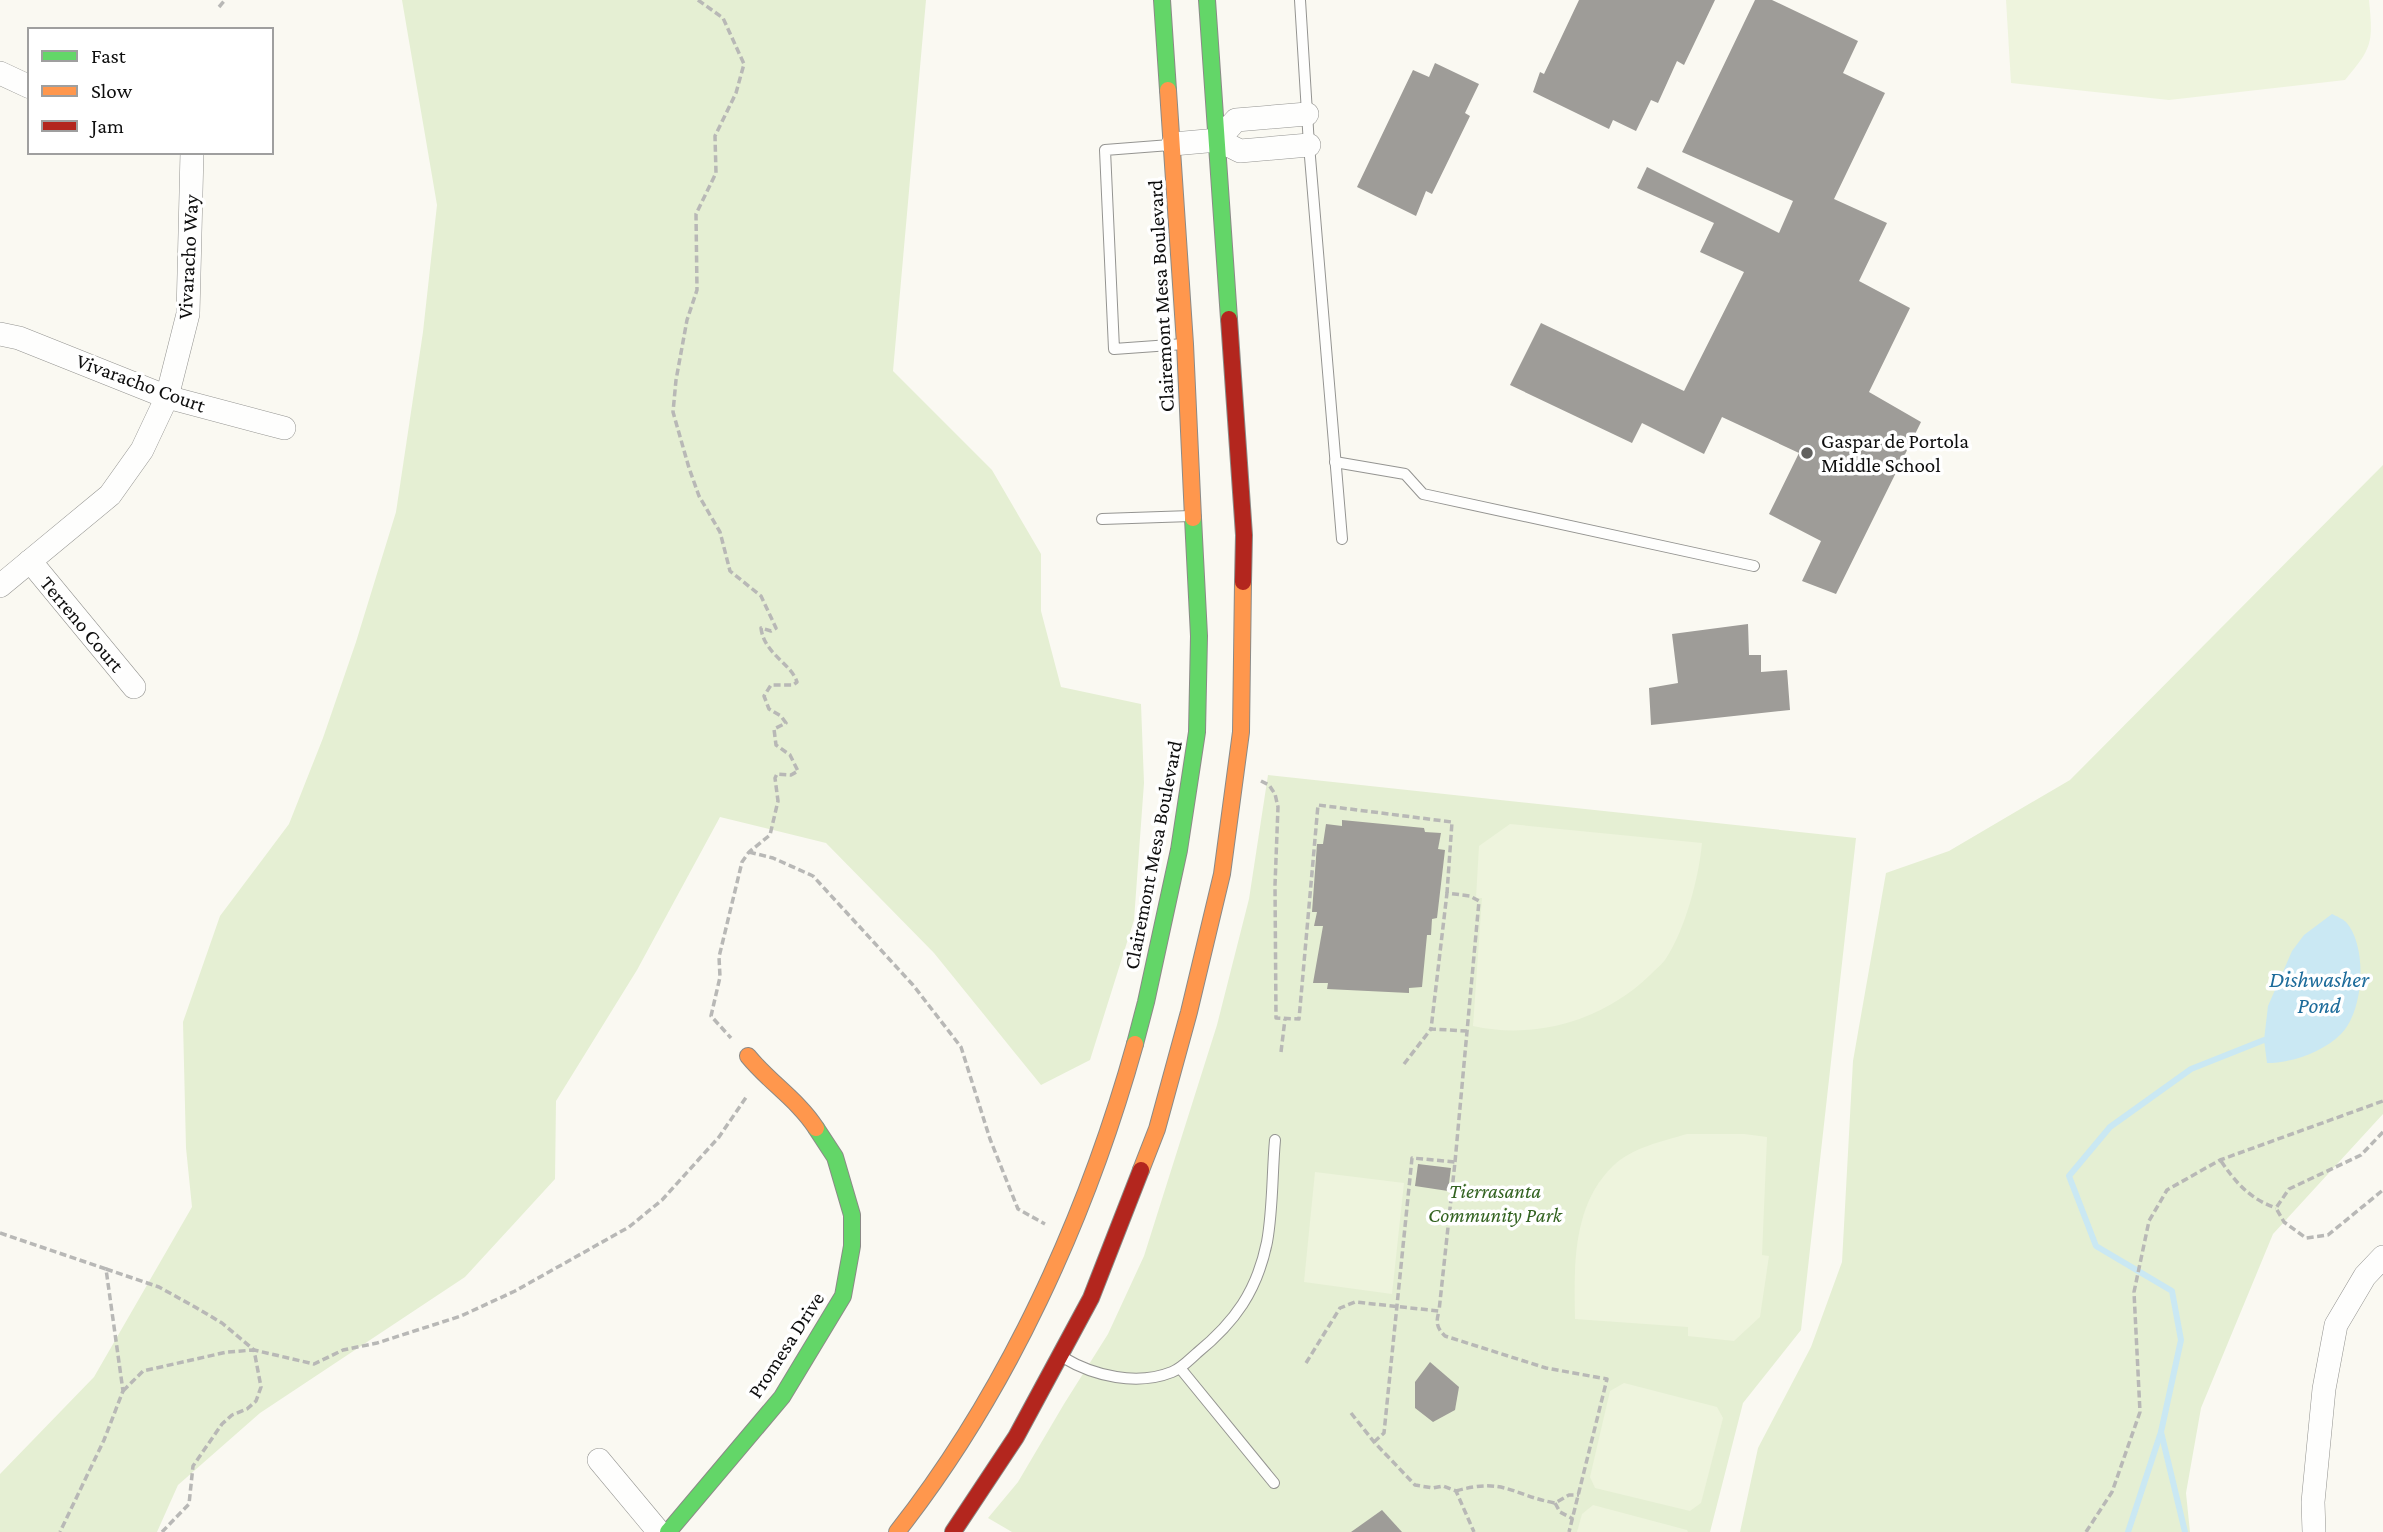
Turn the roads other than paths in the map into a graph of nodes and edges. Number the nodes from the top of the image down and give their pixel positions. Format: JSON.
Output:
{"nodes":[{"id":1,"x":1162,"y":0,"type":"edge"},
{"id":2,"x":1207,"y":0,"type":"edge"},
{"id":3,"x":1300,"y":0,"type":"edge"},
{"id":4,"x":0,"y":73,"type":"edge"},
{"id":5,"x":28,"y":86,"type":"edge"},
{"id":6,"x":1307,"y":114,"type":"junction"},
{"id":7,"x":1217,"y":139,"type":"junction"},
{"id":8,"x":1173,"y":144,"type":"junction"},
{"id":9,"x":1309,"y":145,"type":"junction"},
{"id":10,"x":192,"y":154,"type":"edge"},
{"id":11,"x":0,"y":334,"type":"edge"},
{"id":12,"x":1185,"y":344,"type":"junction"},
{"id":13,"x":167,"y":397,"type":"junction"},
{"id":14,"x":284,"y":428,"type":"dead end"},
{"id":15,"x":1335,"y":461,"type":"junction"},
{"id":16,"x":1194,"y":516,"type":"junction"},
{"id":17,"x":1102,"y":519,"type":"dead end"},
{"id":18,"x":1342,"y":540,"type":"dead end"},
{"id":19,"x":30,"y":561,"type":"junction"},
{"id":20,"x":1754,"y":566,"type":"dead end"},
{"id":21,"x":0,"y":586,"type":"edge"},
{"id":22,"x":134,"y":687,"type":"dead end"},
{"id":23,"x":748,"y":1056,"type":"road end"},
{"id":24,"x":1275,"y":1140,"type":"dead end"},
{"id":25,"x":2383,"y":1257,"type":"edge"},
{"id":26,"x":1051,"y":1280,"type":"junction"},
{"id":27,"x":1061,"y":1356,"type":"junction"},
{"id":28,"x":1180,"y":1368,"type":"junction"},
{"id":29,"x":599,"y":1460,"type":"dead end"},
{"id":30,"x":1274,"y":1483,"type":"dead end"},
{"id":31,"x":659,"y":1532,"type":"edge"},
{"id":32,"x":668,"y":1532,"type":"edge"},
{"id":33,"x":897,"y":1532,"type":"edge"},
{"id":34,"x":953,"y":1532,"type":"edge"},
{"id":35,"x":2314,"y":1532,"type":"edge"}],
"edges":[{"from":1,"to":8,"type":"main road","name":"Clairemont Mesa Boulevard"},
{"from":2,"to":7,"type":"main road"},
{"from":3,"to":6,"type":"lane"},
{"from":4,"to":5,"type":"street"},
{"from":6,"to":7,"type":"street"},
{"from":6,"to":9,"type":"lane"},
{"from":7,"to":8,"type":"street"},
{"from":7,"to":9,"type":"street"},
{"from":7,"to":27,"type":"main road"},
{"from":8,"to":12,"type":"main road","name":"Clairemont Mesa Boulevard"},
{"from":8,"to":12,"type":"lane"},
{"from":9,"to":15,"type":"lane"},
{"from":10,"to":13,"type":"street","name":"Vivaracho Way"},
{"from":11,"to":13,"type":"street","name":"Vivaracho Court"},
{"from":12,"to":16,"type":"main road","name":"Clairemont Mesa Boulevard"},
{"from":13,"to":14,"type":"street","name":"Vivaracho Court"},
{"from":13,"to":19,"type":"street","name":"Vivaracho Way"},
{"from":15,"to":18,"type":"lane"},
{"from":15,"to":20,"type":"lane"},
{"from":16,"to":17,"type":"lane"},
{"from":16,"to":26,"type":"main road","name":"Clairemont Mesa Boulevard"},
{"from":19,"to":21,"type":"street","name":"Vivaracho Way"},
{"from":19,"to":22,"type":"street","name":"Terreno Court"},
{"from":23,"to":32,"type":"main road","name":"Promesa Drive"},
{"from":24,"to":28,"type":"lane"},
{"from":25,"to":35,"type":"street"},
{"from":26,"to":27,"type":"main road"},
{"from":26,"to":33,"type":"main road","name":"Clairemont Mesa Boulevard"},
{"from":27,"to":28,"type":"lane"},
{"from":27,"to":34,"type":"main road"},
{"from":28,"to":30,"type":"lane"},
{"from":29,"to":31,"type":"street"}]}
